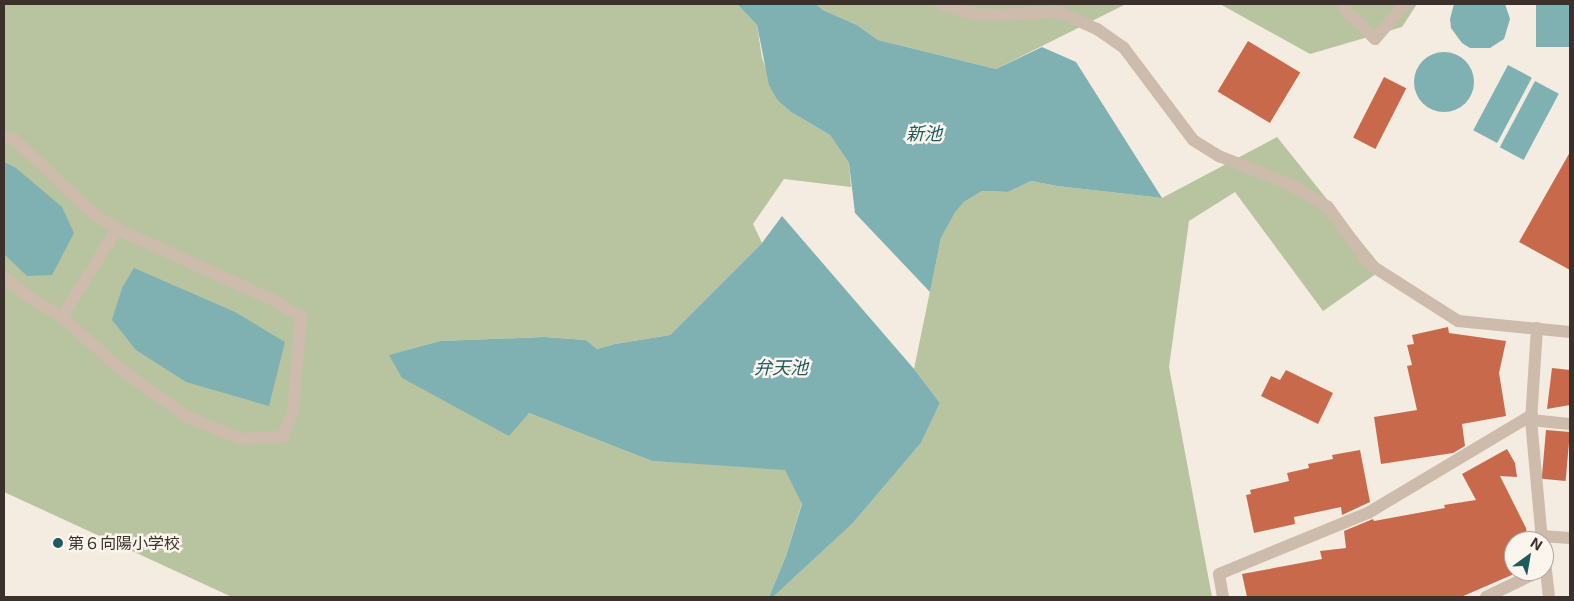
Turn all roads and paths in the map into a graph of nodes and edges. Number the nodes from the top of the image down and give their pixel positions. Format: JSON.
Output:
{"nodes":[{"id":1,"x":941,"y":4,"type":"edge"},
{"id":2,"x":1344,"y":4,"type":"edge"},
{"id":3,"x":1405,"y":4,"type":"edge"},
{"id":4,"x":4,"y":138,"type":"edge"},
{"id":5,"x":117,"y":229,"type":"junction"},
{"id":6,"x":4,"y":277,"type":"edge"},
{"id":7,"x":62,"y":317,"type":"junction"},
{"id":8,"x":1538,"y":328,"type":"junction"},
{"id":9,"x":1570,"y":332,"type":"edge"},
{"id":10,"x":1531,"y":418,"type":"junction"},
{"id":11,"x":1570,"y":424,"type":"edge"},
{"id":12,"x":1541,"y":531,"type":"edge"},
{"id":13,"x":1570,"y":538,"type":"edge"},
{"id":14,"x":1554,"y":539,"type":"edge"},
{"id":15,"x":1519,"y":581,"type":"edge"},
{"id":16,"x":1546,"y":581,"type":"edge"},
{"id":17,"x":1223,"y":597,"type":"edge"},
{"id":18,"x":1486,"y":597,"type":"edge"},
{"id":19,"x":1549,"y":597,"type":"edge"}],
"edges":[{"from":1,"to":8,"type":"street"},
{"from":2,"to":3,"type":"street"},
{"from":4,"to":5,"type":"street"},
{"from":5,"to":7,"type":"street"},
{"from":5,"to":7,"type":"street"},
{"from":6,"to":7,"type":"street"},
{"from":8,"to":9,"type":"street"},
{"from":8,"to":10,"type":"street"},
{"from":10,"to":11,"type":"street"},
{"from":10,"to":12,"type":"street"},
{"from":10,"to":17,"type":"street"},
{"from":13,"to":14,"type":"street"},
{"from":15,"to":18,"type":"street"},
{"from":16,"to":19,"type":"street"}]}
